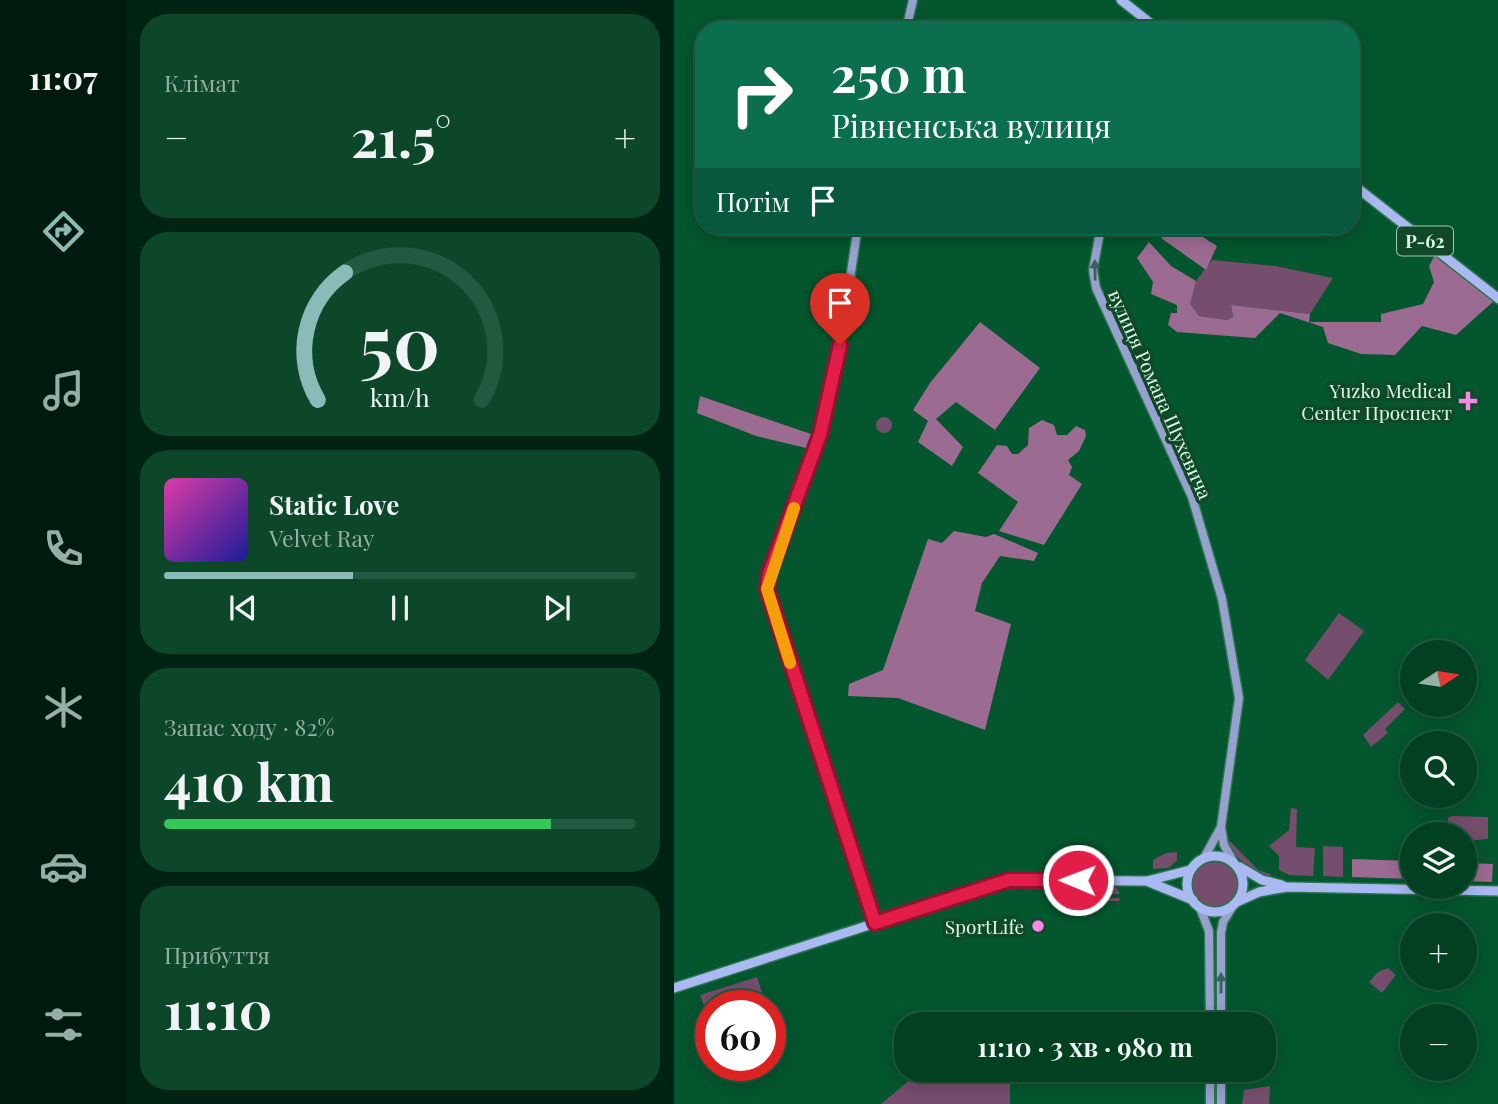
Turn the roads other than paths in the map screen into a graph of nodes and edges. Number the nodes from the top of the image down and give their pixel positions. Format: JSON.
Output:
{"nodes":[{"id":1,"x":913,"y":0,"type":"edge"},
{"id":2,"x":1121,"y":0,"type":"edge"},
{"id":3,"x":908,"y":21,"type":"edge"},
{"id":4,"x":1148,"y":21,"type":"edge"},
{"id":5,"x":1360,"y":190,"type":"edge"},
{"id":6,"x":857,"y":235,"type":"edge"},
{"id":7,"x":1099,"y":235,"type":"edge"},
{"id":8,"x":1498,"y":299,"type":"edge"},
{"id":9,"x":1221,"y":827,"type":"junction"},
{"id":10,"x":1204,"y":858,"type":"junction"},
{"id":11,"x":1235,"y":863,"type":"junction"},
{"id":12,"x":1190,"y":870,"type":"junction"},
{"id":13,"x":1147,"y":881,"type":"junction"},
{"id":14,"x":1287,"y":887,"type":"junction"},
{"id":15,"x":1498,"y":891,"type":"edge"},
{"id":16,"x":1193,"y":900,"type":"junction"},
{"id":17,"x":1235,"y":904,"type":"junction"},
{"id":18,"x":1200,"y":908,"type":"junction"},
{"id":19,"x":875,"y":923,"type":"junction"},
{"id":20,"x":674,"y":988,"type":"edge"},
{"id":21,"x":1210,"y":1012,"type":"edge"},
{"id":22,"x":1221,"y":1012,"type":"edge"},
{"id":23,"x":1210,"y":1082,"type":"edge"},
{"id":24,"x":1221,"y":1082,"type":"edge"},
{"id":25,"x":1210,"y":1104,"type":"edge"},
{"id":26,"x":1221,"y":1104,"type":"edge"}],
"edges":[{"from":1,"to":3,"type":"street"},
{"from":2,"to":4,"type":"main road"},
{"from":5,"to":8,"type":"main road","number":"Р-62"},
{"from":6,"to":19,"type":"street"},
{"from":9,"to":7,"type":"street","name":"вулиця Романа Шухевича","one_way":true},
{"from":9,"to":10,"type":"street"},
{"from":9,"to":11,"type":"street"},
{"from":10,"to":11,"type":"main road"},
{"from":10,"to":12,"type":"main road"},
{"from":11,"to":14,"type":"main road"},
{"from":11,"to":17,"type":"main road"},
{"from":12,"to":13,"type":"main road"},
{"from":12,"to":16,"type":"main road"},
{"from":13,"to":16,"type":"main road"},
{"from":13,"to":19,"type":"main road"},
{"from":14,"to":15,"type":"main road"},
{"from":14,"to":17,"type":"main road"},
{"from":16,"to":18,"type":"main road"},
{"from":17,"to":18,"type":"main road"},
{"from":22,"to":17,"type":"street","one_way":true},
{"from":18,"to":21,"type":"street"},
{"from":19,"to":20,"type":"main road"},
{"from":23,"to":25,"type":"street"},
{"from":24,"to":26,"type":"street"}]}
